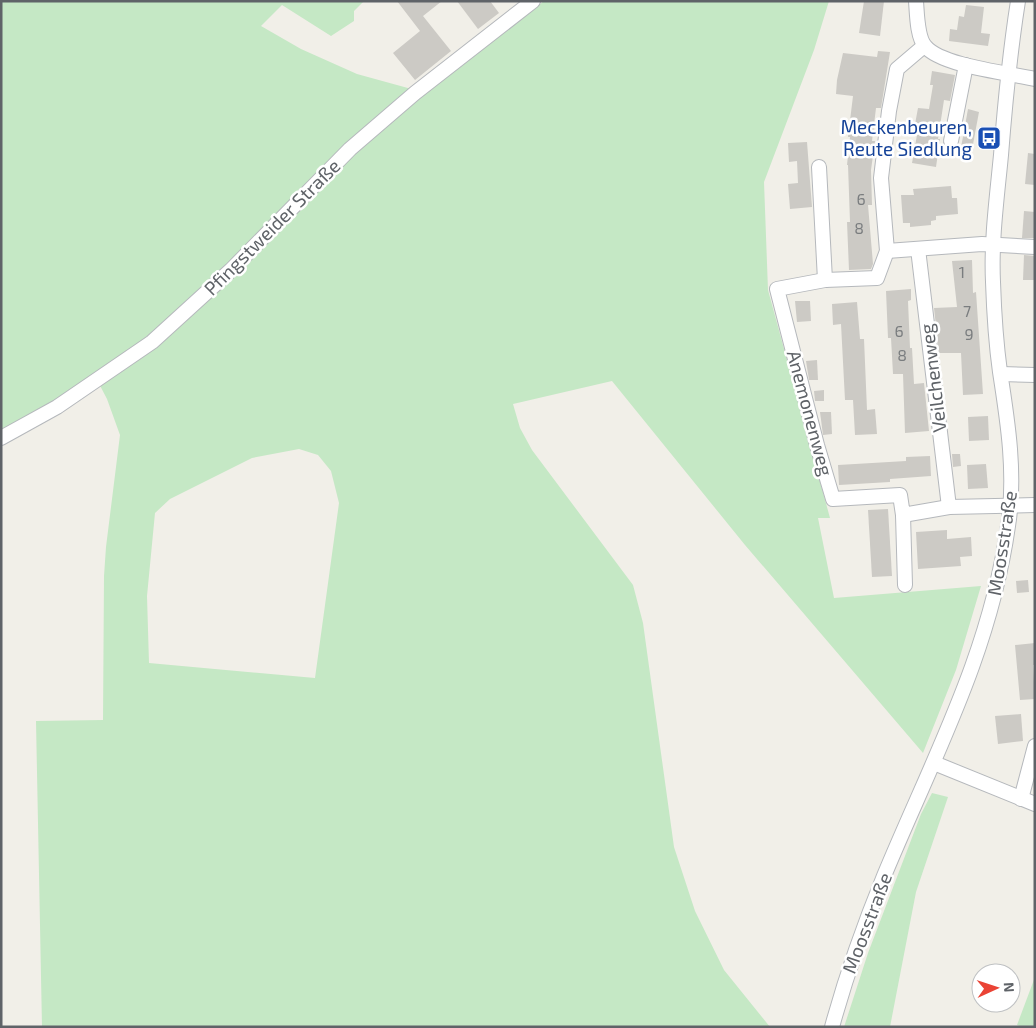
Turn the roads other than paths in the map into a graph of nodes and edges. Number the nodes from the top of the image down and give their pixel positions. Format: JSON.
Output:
{"nodes":[{"id":1,"x":533,"y":1,"type":"edge"},
{"id":2,"x":916,"y":1,"type":"edge"},
{"id":3,"x":1018,"y":1,"type":"edge"},
{"id":4,"x":924,"y":46,"type":"junction"},
{"id":5,"x":966,"y":65,"type":"junction"},
{"id":6,"x":1009,"y":73,"type":"junction"},
{"id":7,"x":1035,"y":79,"type":"edge"},
{"id":8,"x":951,"y":141,"type":"dead end"},
{"id":9,"x":818,"y":167,"type":"dead end"},
{"id":10,"x":993,"y":245,"type":"junction"},
{"id":11,"x":1035,"y":247,"type":"edge"},
{"id":12,"x":918,"y":249,"type":"junction"},
{"id":13,"x":888,"y":251,"type":"junction"},
{"id":14,"x":825,"y":280,"type":"junction"},
{"id":15,"x":1001,"y":374,"type":"junction"},
{"id":16,"x":1035,"y":375,"type":"edge"},
{"id":17,"x":1,"y":438,"type":"edge"},
{"id":18,"x":1011,"y":505,"type":"junction"},
{"id":19,"x":1035,"y":505,"type":"edge"},
{"id":20,"x":949,"y":507,"type":"junction"},
{"id":21,"x":903,"y":515,"type":"junction"},
{"id":22,"x":905,"y":585,"type":"dead end"},
{"id":23,"x":1035,"y":746,"type":"edge"},
{"id":24,"x":934,"y":763,"type":"junction"},
{"id":25,"x":1021,"y":799,"type":"junction"},
{"id":26,"x":1035,"y":804,"type":"edge"},
{"id":27,"x":832,"y":1027,"type":"edge"}],
"edges":[{"from":1,"to":17,"type":"street","name":"Pfingstweider Straße"},
{"from":2,"to":4,"type":"street"},
{"from":3,"to":6,"type":"street","name":"Moosstraße"},
{"from":4,"to":5,"type":"street"},
{"from":4,"to":13,"type":"street","name":"Anemonenweg"},
{"from":5,"to":6,"type":"street"},
{"from":5,"to":8,"type":"street"},
{"from":6,"to":7,"type":"street"},
{"from":6,"to":10,"type":"street","name":"Moosstraße"},
{"from":9,"to":14,"type":"street"},
{"from":10,"to":11,"type":"street"},
{"from":10,"to":12,"type":"street"},
{"from":10,"to":15,"type":"street","name":"Moosstraße"},
{"from":12,"to":13,"type":"street"},
{"from":12,"to":20,"type":"street","name":"Veilchenweg"},
{"from":13,"to":14,"type":"street","name":"Anemonenweg"},
{"from":14,"to":21,"type":"street","name":"Anemonenweg"},
{"from":15,"to":16,"type":"street"},
{"from":15,"to":18,"type":"street","name":"Moosstraße"},
{"from":18,"to":19,"type":"street"},
{"from":18,"to":20,"type":"street"},
{"from":18,"to":24,"type":"street","name":"Moosstraße"},
{"from":20,"to":21,"type":"street"},
{"from":21,"to":22,"type":"street","name":"Anemonenweg"},
{"from":23,"to":25,"type":"street"},
{"from":24,"to":25,"type":"street"},
{"from":24,"to":27,"type":"street","name":"Moosstraße"},
{"from":25,"to":26,"type":"street"}]}
